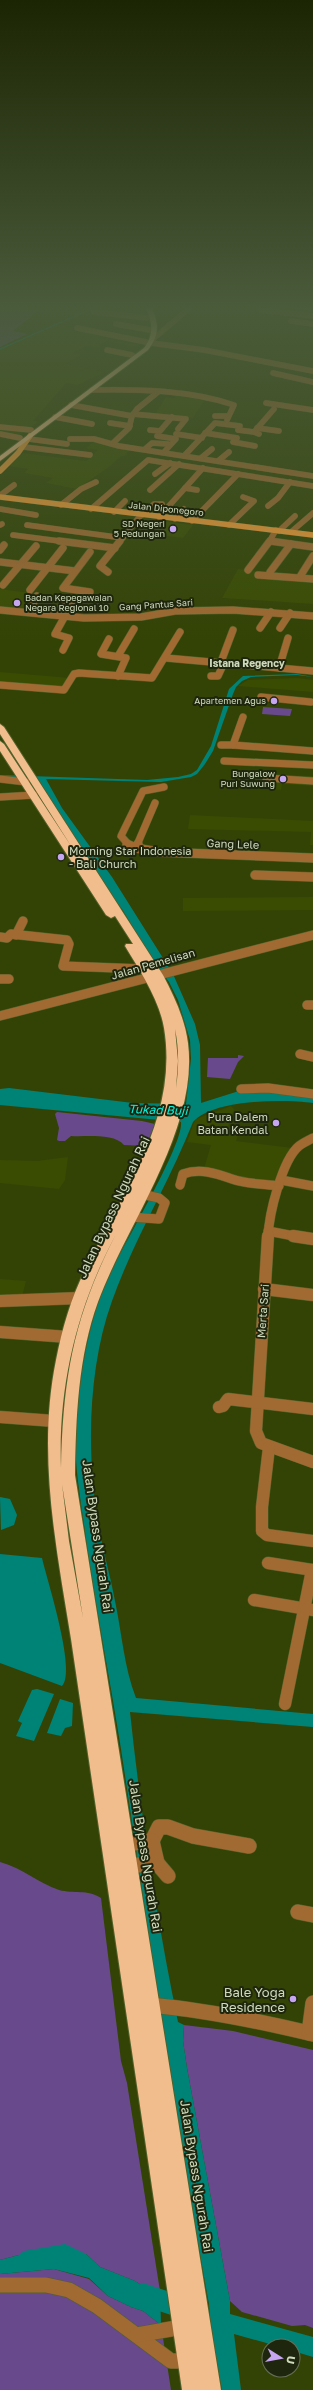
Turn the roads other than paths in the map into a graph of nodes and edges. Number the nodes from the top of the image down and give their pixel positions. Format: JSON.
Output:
{"nodes":[{"id":1,"x":55,"y":417,"type":"edge"},
{"id":2,"x":172,"y":417,"type":"edge"},
{"id":3,"x":54,"y":418,"type":"edge"},
{"id":4,"x":58,"y":418,"type":"edge"},
{"id":5,"x":132,"y":418,"type":"edge"},
{"id":6,"x":176,"y":418,"type":"edge"},
{"id":7,"x":267,"y":418,"type":"edge"},
{"id":8,"x":110,"y":423,"type":"dead end"},
{"id":9,"x":92,"y":424,"type":"dead end"},
{"id":10,"x":130,"y":426,"type":"junction"},
{"id":11,"x":0,"y":427,"type":"edge"},
{"id":12,"x":150,"y":430,"type":"dead end"},
{"id":13,"x":257,"y":431,"type":"junction"},
{"id":14,"x":279,"y":431,"type":"dead end"},
{"id":15,"x":0,"y":434,"type":"edge"},
{"id":16,"x":30,"y":435,"type":"junction"},
{"id":17,"x":157,"y":436,"type":"dead end"},
{"id":18,"x":204,"y":436,"type":"junction"},
{"id":19,"x":20,"y":438,"type":"junction"},
{"id":20,"x":113,"y":443,"type":"junction"},
{"id":21,"x":168,"y":444,"type":"dead end"},
{"id":22,"x":257,"y":444,"type":"dead end"},
{"id":23,"x":24,"y":447,"type":"junction"},
{"id":24,"x":212,"y":449,"type":"dead end"},
{"id":25,"x":148,"y":450,"type":"junction"},
{"id":26,"x":0,"y":452,"type":"edge"},
{"id":27,"x":164,"y":452,"type":"junction"},
{"id":28,"x":229,"y":452,"type":"dead end"},
{"id":29,"x":90,"y":455,"type":"dead end"},
{"id":30,"x":184,"y":456,"type":"junction"},
{"id":31,"x":145,"y":457,"type":"dead end"},
{"id":32,"x":201,"y":458,"type":"junction"},
{"id":33,"x":0,"y":459,"type":"edge"},
{"id":34,"x":218,"y":461,"type":"junction"},
{"id":35,"x":170,"y":463,"type":"junction"},
{"id":36,"x":179,"y":464,"type":"junction"},
{"id":37,"x":203,"y":468,"type":"junction"},
{"id":38,"x":0,"y":470,"type":"edge"},
{"id":39,"x":155,"y":474,"type":"dead end"},
{"id":40,"x":238,"y":474,"type":"junction"},
{"id":41,"x":291,"y":474,"type":"dead end"},
{"id":42,"x":313,"y":476,"type":"edge"},
{"id":43,"x":282,"y":481,"type":"junction"},
{"id":44,"x":96,"y":482,"type":"dead end"},
{"id":45,"x":290,"y":482,"type":"junction"},
{"id":46,"x":14,"y":485,"type":"dead end"},
{"id":47,"x":313,"y":486,"type":"edge"},
{"id":48,"x":185,"y":488,"type":"junction"},
{"id":49,"x":150,"y":490,"type":"dead end"},
{"id":50,"x":197,"y":490,"type":"dead end"},
{"id":51,"x":1,"y":495,"type":"edge"},
{"id":52,"x":243,"y":497,"type":"dead end"},
{"id":53,"x":125,"y":501,"type":"dead end"},
{"id":54,"x":162,"y":504,"type":"dead end"},
{"id":55,"x":62,"y":506,"type":"junction"},
{"id":56,"x":268,"y":506,"type":"dead end"},
{"id":57,"x":0,"y":509,"type":"edge"},
{"id":58,"x":90,"y":509,"type":"junction"},
{"id":59,"x":184,"y":509,"type":"dead end"},
{"id":60,"x":114,"y":512,"type":"junction"},
{"id":61,"x":313,"y":513,"type":"edge"},
{"id":62,"x":36,"y":515,"type":"dead end"},
{"id":63,"x":142,"y":515,"type":"junction"},
{"id":64,"x":296,"y":516,"type":"dead end"},
{"id":65,"x":159,"y":517,"type":"junction"},
{"id":66,"x":175,"y":519,"type":"junction"},
{"id":67,"x":192,"y":521,"type":"junction"},
{"id":68,"x":27,"y":525,"type":"dead end"},
{"id":69,"x":230,"y":525,"type":"junction"},
{"id":70,"x":277,"y":530,"type":"junction"},
{"id":71,"x":291,"y":532,"type":"junction"},
{"id":72,"x":13,"y":535,"type":"dead end"},
{"id":73,"x":313,"y":535,"type":"edge"},
{"id":74,"x":123,"y":538,"type":"junction"},
{"id":75,"x":269,"y":542,"type":"junction"},
{"id":76,"x":290,"y":544,"type":"junction"},
{"id":77,"x":36,"y":546,"type":"dead end"},
{"id":78,"x":313,"y":547,"type":"edge"},
{"id":79,"x":63,"y":548,"type":"dead end"},
{"id":80,"x":115,"y":548,"type":"junction"},
{"id":81,"x":90,"y":552,"type":"dead end"},
{"id":82,"x":313,"y":556,"type":"edge"},
{"id":83,"x":0,"y":562,"type":"edge"},
{"id":84,"x":20,"y":564,"type":"junction"},
{"id":85,"x":48,"y":568,"type":"junction"},
{"id":86,"x":248,"y":570,"type":"dead end"},
{"id":87,"x":75,"y":571,"type":"junction"},
{"id":88,"x":108,"y":572,"type":"dead end"},
{"id":89,"x":270,"y":572,"type":"dead end"},
{"id":90,"x":258,"y":575,"type":"dead end"},
{"id":91,"x":301,"y":575,"type":"dead end"},
{"id":92,"x":313,"y":580,"type":"edge"},
{"id":93,"x":3,"y":585,"type":"dead end"},
{"id":94,"x":30,"y":590,"type":"dead end"},
{"id":95,"x":90,"y":592,"type":"dead end"},
{"id":96,"x":37,"y":596,"type":"dead end"},
{"id":97,"x":0,"y":610,"type":"edge"},
{"id":98,"x":29,"y":612,"type":"junction"},
{"id":99,"x":271,"y":612,"type":"junction"},
{"id":100,"x":290,"y":613,"type":"junction"},
{"id":101,"x":62,"y":615,"type":"junction"},
{"id":102,"x":313,"y":616,"type":"edge"},
{"id":103,"x":141,"y":617,"type":"junction"},
{"id":104,"x":260,"y":628,"type":"dead end"},
{"id":105,"x":280,"y":628,"type":"dead end"},
{"id":106,"x":234,"y":630,"type":"dead end"},
{"id":107,"x":180,"y":632,"type":"dead end"},
{"id":108,"x":109,"y":638,"type":"dead end"},
{"id":109,"x":288,"y":638,"type":"dead end"},
{"id":110,"x":63,"y":650,"type":"dead end"},
{"id":111,"x":118,"y":656,"type":"junction"},
{"id":112,"x":166,"y":658,"type":"junction"},
{"id":113,"x":222,"y":662,"type":"junction"},
{"id":114,"x":279,"y":668,"type":"junction"},
{"id":115,"x":313,"y":671,"type":"edge"},
{"id":116,"x":118,"y":676,"type":"junction"},
{"id":117,"x":211,"y":676,"type":"dead end"},
{"id":118,"x":0,"y":685,"type":"edge"},
{"id":119,"x":261,"y":697,"type":"dead end"},
{"id":120,"x":311,"y":702,"type":"dead end"},
{"id":121,"x":243,"y":717,"type":"dead end"},
{"id":122,"x":0,"y":727,"type":"edge"},
{"id":123,"x":0,"y":744,"type":"edge"},
{"id":124,"x":221,"y":745,"type":"dead end"},
{"id":125,"x":233,"y":745,"type":"junction"},
{"id":126,"x":313,"y":751,"type":"edge"},
{"id":127,"x":224,"y":761,"type":"dead end"},
{"id":128,"x":313,"y":765,"type":"edge"},
{"id":129,"x":26,"y":778,"type":"junction"},
{"id":130,"x":266,"y":778,"type":"dead end"},
{"id":131,"x":0,"y":779,"type":"edge"},
{"id":132,"x":313,"y":781,"type":"edge"},
{"id":133,"x":164,"y":787,"type":"dead end"},
{"id":134,"x":0,"y":791,"type":"edge"},
{"id":135,"x":33,"y":793,"type":"junction"},
{"id":136,"x":0,"y":797,"type":"edge"},
{"id":137,"x":155,"y":803,"type":"dead end"},
{"id":138,"x":60,"y":830,"type":"junction"},
{"id":139,"x":132,"y":846,"type":"junction"},
{"id":140,"x":313,"y":858,"type":"edge"},
{"id":141,"x":254,"y":875,"type":"dead end"},
{"id":142,"x":313,"y":877,"type":"edge"},
{"id":143,"x":24,"y":921,"type":"dead end"},
{"id":144,"x":16,"y":935,"type":"junction"},
{"id":145,"x":313,"y":935,"type":"edge"},
{"id":146,"x":0,"y":937,"type":"edge"},
{"id":147,"x":153,"y":975,"type":"junction"},
{"id":148,"x":0,"y":1016,"type":"edge"},
{"id":149,"x":300,"y":1054,"type":"dead end"},
{"id":150,"x":313,"y":1057,"type":"edge"},
{"id":151,"x":241,"y":1089,"type":"dead end"},
{"id":152,"x":313,"y":1094,"type":"edge"},
{"id":153,"x":166,"y":1127,"type":"junction"},
{"id":154,"x":313,"y":1138,"type":"edge"},
{"id":155,"x":280,"y":1183,"type":"junction"},
{"id":156,"x":180,"y":1185,"type":"dead end"},
{"id":157,"x":313,"y":1186,"type":"edge"},
{"id":158,"x":144,"y":1195,"type":"junction"},
{"id":159,"x":133,"y":1217,"type":"junction"},
{"id":160,"x":268,"y":1230,"type":"junction"},
{"id":161,"x":313,"y":1239,"type":"edge"},
{"id":162,"x":264,"y":1289,"type":"junction"},
{"id":163,"x":313,"y":1295,"type":"edge"},
{"id":164,"x":80,"y":1298,"type":"junction"},
{"id":165,"x":0,"y":1301,"type":"edge"},
{"id":166,"x":0,"y":1332,"type":"edge"},
{"id":167,"x":68,"y":1337,"type":"junction"},
{"id":168,"x":256,"y":1401,"type":"junction"},
{"id":169,"x":219,"y":1407,"type":"dead end"},
{"id":170,"x":313,"y":1409,"type":"edge"},
{"id":171,"x":0,"y":1417,"type":"edge"},
{"id":172,"x":54,"y":1421,"type":"junction"},
{"id":173,"x":269,"y":1447,"type":"junction"},
{"id":174,"x":313,"y":1462,"type":"edge"},
{"id":175,"x":313,"y":1542,"type":"edge"},
{"id":176,"x":268,"y":1563,"type":"dead end"},
{"id":177,"x":312,"y":1570,"type":"edge"},
{"id":178,"x":254,"y":1600,"type":"dead end"},
{"id":179,"x":309,"y":1609,"type":"edge"},
{"id":180,"x":86,"y":1638,"type":"junction"},
{"id":181,"x":285,"y":1704,"type":"dead end"},
{"id":182,"x":150,"y":1841,"type":"junction"},
{"id":183,"x":129,"y":1844,"type":"junction"},
{"id":184,"x":248,"y":1846,"type":"dead end"},
{"id":185,"x":154,"y":1864,"type":"junction"},
{"id":186,"x":131,"y":1866,"type":"junction"},
{"id":187,"x":168,"y":1876,"type":"dead end"},
{"id":188,"x":298,"y":1912,"type":"dead end"},
{"id":189,"x":313,"y":1916,"type":"edge"},
{"id":190,"x":313,"y":2003,"type":"edge"},
{"id":191,"x":155,"y":2006,"type":"junction"},
{"id":192,"x":312,"y":2026,"type":"edge"},
{"id":193,"x":0,"y":2285,"type":"edge"},
{"id":194,"x":182,"y":2324,"type":"junction"},
{"id":195,"x":137,"y":2335,"type":"junction"},
{"id":196,"x":187,"y":2361,"type":"junction"},
{"id":197,"x":192,"y":2390,"type":"edge"},
{"id":198,"x":211,"y":2390,"type":"edge"}],
"edges":[{"from":1,"to":16,"type":"highway"},
{"from":2,"to":12,"type":"street"},
{"from":3,"to":16,"type":"highway"},
{"from":4,"to":9,"type":"street"},
{"from":5,"to":10,"type":"street"},
{"from":6,"to":18,"type":"street"},
{"from":7,"to":13,"type":"street"},
{"from":8,"to":10,"type":"street"},
{"from":10,"to":20,"type":"street"},
{"from":11,"to":16,"type":"street"},
{"from":13,"to":14,"type":"street"},
{"from":13,"to":18,"type":"street"},
{"from":15,"to":19,"type":"street"},
{"from":16,"to":19,"type":"highway"},
{"from":16,"to":20,"type":"street"},
{"from":16,"to":23,"type":"main road"},
{"from":16,"to":33,"type":"highway"},
{"from":17,"to":27,"type":"street"},
{"from":18,"to":22,"type":"street"},
{"from":18,"to":30,"type":"street"},
{"from":19,"to":26,"type":"highway"},
{"from":20,"to":25,"type":"street"},
{"from":21,"to":25,"type":"street"},
{"from":23,"to":29,"type":"street"},
{"from":23,"to":38,"type":"main road"},
{"from":24,"to":32,"type":"street"},
{"from":25,"to":27,"type":"street"},
{"from":25,"to":31,"type":"street"},
{"from":27,"to":30,"type":"street"},
{"from":28,"to":34,"type":"street"},
{"from":30,"to":32,"type":"street"},
{"from":32,"to":34,"type":"street"},
{"from":34,"to":42,"type":"street"},
{"from":35,"to":36,"type":"street"},
{"from":35,"to":39,"type":"street"},
{"from":35,"to":58,"type":"street"},
{"from":36,"to":37,"type":"street"},
{"from":36,"to":49,"type":"street"},
{"from":37,"to":40,"type":"street"},
{"from":37,"to":48,"type":"street"},
{"from":40,"to":43,"type":"street"},
{"from":40,"to":67,"type":"street"},
{"from":41,"to":43,"type":"street"},
{"from":43,"to":45,"type":"street"},
{"from":44,"to":55,"type":"street"},
{"from":45,"to":47,"type":"street"},
{"from":45,"to":56,"type":"street"},
{"from":46,"to":51,"type":"street"},
{"from":48,"to":50,"type":"street"},
{"from":48,"to":65,"type":"street"},
{"from":51,"to":55,"type":"main road","name":"Jalan Diponegoro"},
{"from":52,"to":69,"type":"street"},
{"from":53,"to":60,"type":"street"},
{"from":54,"to":63,"type":"street"},
{"from":55,"to":58,"type":"main road","name":"Jalan Diponegoro"},
{"from":57,"to":62,"type":"street"},
{"from":58,"to":60,"type":"main road","name":"Jalan Diponegoro"},
{"from":59,"to":66,"type":"street"},
{"from":60,"to":63,"type":"main road","name":"Jalan Diponegoro"},
{"from":61,"to":71,"type":"street"},
{"from":63,"to":65,"type":"main road","name":"Jalan Diponegoro"},
{"from":63,"to":74,"type":"street"},
{"from":64,"to":70,"type":"street"},
{"from":65,"to":66,"type":"main road","name":"Jalan Diponegoro"},
{"from":66,"to":67,"type":"main road","name":"Jalan Diponegoro"},
{"from":67,"to":69,"type":"main road","name":"Jalan Diponegoro"},
{"from":68,"to":74,"type":"street"},
{"from":69,"to":70,"type":"main road","name":"Jalan Diponegoro"},
{"from":70,"to":71,"type":"main road","name":"Jalan Diponegoro"},
{"from":70,"to":75,"type":"street"},
{"from":71,"to":73,"type":"main road","name":"Jalan Diponegoro"},
{"from":72,"to":80,"type":"street"},
{"from":74,"to":80,"type":"street"},
{"from":75,"to":76,"type":"street"},
{"from":75,"to":86,"type":"street"},
{"from":76,"to":78,"type":"street"},
{"from":76,"to":89,"type":"street"},
{"from":77,"to":84,"type":"street"},
{"from":79,"to":85,"type":"street"},
{"from":80,"to":88,"type":"street"},
{"from":81,"to":87,"type":"street"},
{"from":82,"to":91,"type":"street"},
{"from":83,"to":84,"type":"street"},
{"from":84,"to":85,"type":"street"},
{"from":84,"to":93,"type":"street"},
{"from":85,"to":87,"type":"street"},
{"from":85,"to":94,"type":"street"},
{"from":87,"to":95,"type":"street"},
{"from":90,"to":92,"type":"street"},
{"from":96,"to":98,"type":"street"},
{"from":97,"to":98,"type":"street"},
{"from":97,"to":101,"type":"street","name":"Gang Pantus Sari"},
{"from":98,"to":101,"type":"street"},
{"from":99,"to":100,"type":"street","name":"Gang Pantus Sari"},
{"from":99,"to":103,"type":"street","name":"Gang Pantus Sari"},
{"from":99,"to":104,"type":"street"},
{"from":100,"to":102,"type":"street","name":"Gang Pantus Sari"},
{"from":100,"to":105,"type":"street"},
{"from":101,"to":103,"type":"street","name":"Gang Pantus Sari"},
{"from":101,"to":110,"type":"street"},
{"from":103,"to":111,"type":"street"},
{"from":106,"to":113,"type":"street"},
{"from":107,"to":112,"type":"street"},
{"from":108,"to":111,"type":"street"},
{"from":109,"to":114,"type":"street"},
{"from":111,"to":116,"type":"street"},
{"from":112,"to":113,"type":"street"},
{"from":112,"to":116,"type":"street"},
{"from":113,"to":114,"type":"street"},
{"from":113,"to":117,"type":"street"},
{"from":114,"to":115,"type":"street"},
{"from":116,"to":118,"type":"street"},
{"from":119,"to":120,"type":"street"},
{"from":121,"to":125,"type":"street"},
{"from":122,"to":129,"type":"highway","name":"Jalan Bypass Ngurah Rai"},
{"from":123,"to":129,"type":"highway","name":"Jalan Bypass Ngurah Rai"},
{"from":124,"to":125,"type":"street"},
{"from":125,"to":126,"type":"street"},
{"from":127,"to":128,"type":"street"},
{"from":129,"to":131,"type":"street"},
{"from":129,"to":135,"type":"highway","name":"Jalan Bypass Ngurah Rai"},
{"from":129,"to":138,"type":"highway","name":"Jalan Bypass Ngurah Rai"},
{"from":130,"to":132,"type":"street"},
{"from":133,"to":139,"type":"street"},
{"from":134,"to":135,"type":"street"},
{"from":135,"to":136,"type":"street"},
{"from":135,"to":138,"type":"highway","name":"Jalan Bypass Ngurah Rai"},
{"from":137,"to":139,"type":"street"},
{"from":138,"to":147,"type":"highway","name":"Jalan Bypass Ngurah Rai"},
{"from":138,"to":147,"type":"highway","name":"Jalan Bypass Ngurah Rai"},
{"from":139,"to":140,"type":"street","name":"Gang Lele"},
{"from":141,"to":142,"type":"street"},
{"from":143,"to":144,"type":"street"},
{"from":144,"to":146,"type":"street"},
{"from":144,"to":147,"type":"street"},
{"from":145,"to":147,"type":"street","name":"Jalan Pemelisan"},
{"from":147,"to":148,"type":"street","name":"Jalan Pemelisan"},
{"from":147,"to":153,"type":"highway","name":"Jalan Bypass Ngurah Rai"},
{"from":149,"to":150,"type":"street"},
{"from":151,"to":152,"type":"street"},
{"from":153,"to":158,"type":"highway","name":"Jalan Bypass Ngurah Rai"},
{"from":153,"to":164,"type":"highway","name":"Jalan Bypass Ngurah Rai"},
{"from":154,"to":155,"type":"street","name":"Merta Sari"},
{"from":155,"to":156,"type":"street"},
{"from":155,"to":157,"type":"street"},
{"from":155,"to":160,"type":"street","name":"Merta Sari"},
{"from":158,"to":159,"type":"highway","name":"Jalan Bypass Ngurah Rai"},
{"from":158,"to":159,"type":"street"},
{"from":159,"to":180,"type":"highway","name":"Jalan Bypass Ngurah Rai"},
{"from":160,"to":161,"type":"street"},
{"from":160,"to":162,"type":"street","name":"Merta Sari"},
{"from":162,"to":163,"type":"street"},
{"from":162,"to":168,"type":"street","name":"Merta Sari"},
{"from":164,"to":165,"type":"street"},
{"from":164,"to":167,"type":"highway","name":"Jalan Bypass Ngurah Rai"},
{"from":166,"to":167,"type":"street"},
{"from":167,"to":172,"type":"highway","name":"Jalan Bypass Ngurah Rai"},
{"from":168,"to":169,"type":"street"},
{"from":168,"to":170,"type":"street"},
{"from":168,"to":173,"type":"street","name":"Merta Sari"},
{"from":171,"to":172,"type":"street"},
{"from":172,"to":180,"type":"highway","name":"Jalan Bypass Ngurah Rai"},
{"from":173,"to":174,"type":"street"},
{"from":173,"to":175,"type":"street"},
{"from":176,"to":177,"type":"street"},
{"from":177,"to":179,"type":"street"},
{"from":178,"to":179,"type":"street"},
{"from":179,"to":181,"type":"street"},
{"from":180,"to":183,"type":"highway","name":"Jalan Bypass Ngurah Rai"},
{"from":180,"to":194,"type":"highway","name":"Jalan Bypass Ngurah Rai"},
{"from":182,"to":183,"type":"street"},
{"from":182,"to":184,"type":"street"},
{"from":182,"to":185,"type":"street"},
{"from":183,"to":186,"type":"highway","name":"Jalan Bypass Ngurah Rai"},
{"from":185,"to":186,"type":"street"},
{"from":185,"to":187,"type":"street"},
{"from":186,"to":191,"type":"highway","name":"Jalan Bypass Ngurah Rai"},
{"from":188,"to":189,"type":"street"},
{"from":190,"to":192,"type":"street"},
{"from":191,"to":192,"type":"street"},
{"from":191,"to":198,"type":"highway","name":"Jalan Bypass Ngurah Rai"},
{"from":193,"to":195,"type":"street"},
{"from":194,"to":195,"type":"street"},
{"from":194,"to":196,"type":"highway","name":"Jalan Bypass Ngurah Rai"},
{"from":195,"to":196,"type":"street"},
{"from":196,"to":197,"type":"highway","name":"Jalan Bypass Ngurah Rai"}]}
